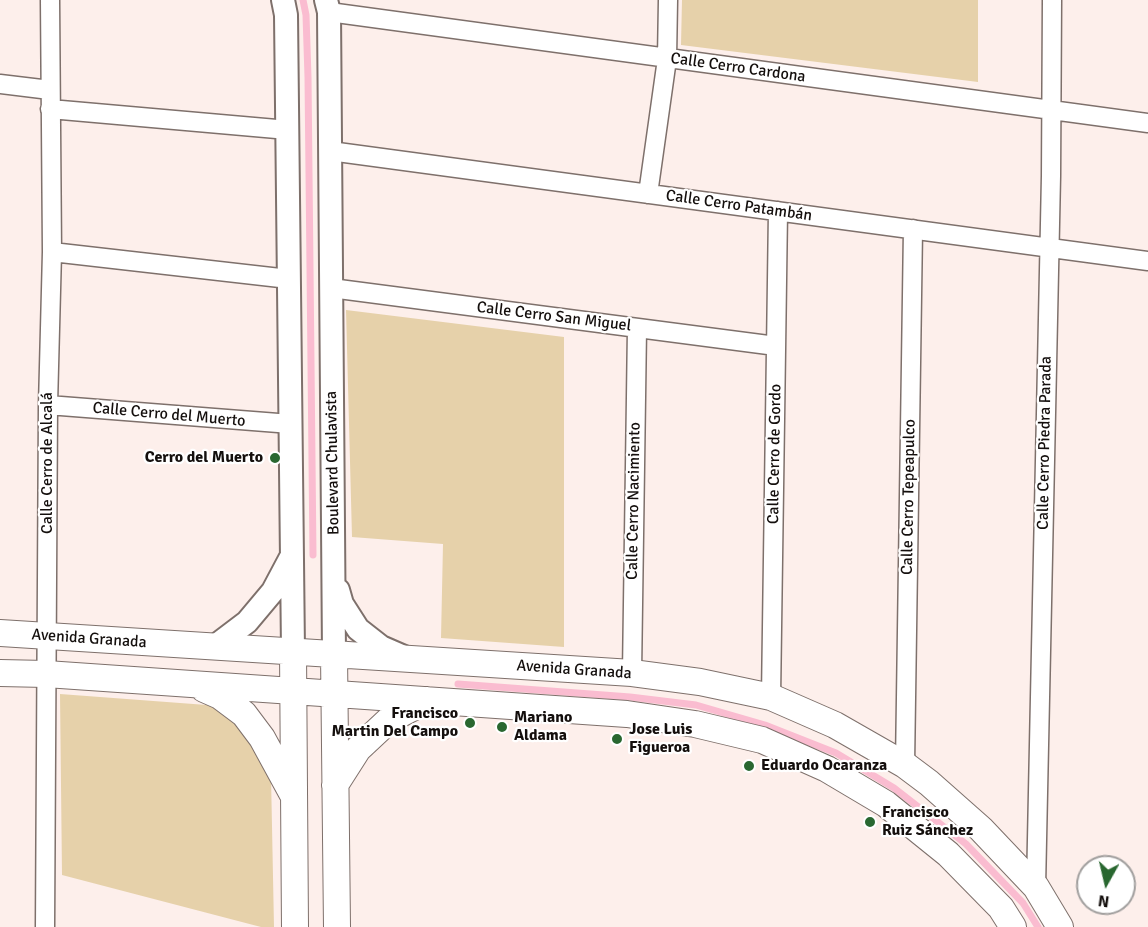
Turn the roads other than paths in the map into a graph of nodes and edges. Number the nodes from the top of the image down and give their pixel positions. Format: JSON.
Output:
{"nodes":[{"id":1,"x":50,"y":0,"type":"edge"},
{"id":2,"x":283,"y":0,"type":"edge"},
{"id":3,"x":668,"y":0,"type":"edge"},
{"id":4,"x":1052,"y":0,"type":"edge"},
{"id":5,"x":327,"y":6,"type":"edge"},
{"id":6,"x":667,"y":59,"type":"junction"},
{"id":7,"x":0,"y":84,"type":"edge"},
{"id":8,"x":50,"y":99,"type":"junction"},
{"id":9,"x":1051,"y":110,"type":"junction"},
{"id":10,"x":1148,"y":123,"type":"edge"},
{"id":11,"x":288,"y":130,"type":"junction"},
{"id":12,"x":330,"y":151,"type":"junction"},
{"id":13,"x":648,"y":194,"type":"junction"},
{"id":14,"x":778,"y":211,"type":"junction"},
{"id":15,"x":913,"y":229,"type":"junction"},
{"id":16,"x":1049,"y":248,"type":"junction"},
{"id":17,"x":52,"y":252,"type":"junction"},
{"id":18,"x":1148,"y":261,"type":"edge"},
{"id":19,"x":289,"y":279,"type":"junction"},
{"id":20,"x":331,"y":288,"type":"junction"},
{"id":21,"x":636,"y":328,"type":"junction"},
{"id":22,"x":776,"y":346,"type":"junction"},
{"id":23,"x":48,"y":405,"type":"junction"},
{"id":24,"x":291,"y":424,"type":"junction"},
{"id":25,"x":292,"y":555,"type":"junction"},
{"id":26,"x":334,"y":576,"type":"junction"},
{"id":27,"x":0,"y":633,"type":"edge"},
{"id":28,"x":47,"y":636,"type":"junction"},
{"id":29,"x":214,"y":646,"type":"junction"},
{"id":30,"x":292,"y":651,"type":"junction"},
{"id":31,"x":334,"y":654,"type":"junction"},
{"id":32,"x":408,"y":658,"type":"junction"},
{"id":33,"x":0,"y":673,"type":"edge"},
{"id":34,"x":632,"y":673,"type":"junction"},
{"id":35,"x":46,"y":674,"type":"junction"},
{"id":36,"x":193,"y":684,"type":"junction"},
{"id":37,"x":293,"y":691,"type":"junction"},
{"id":38,"x":334,"y":694,"type":"junction"},
{"id":39,"x":771,"y":697,"type":"junction"},
{"id":40,"x":427,"y":700,"type":"junction"},
{"id":41,"x":905,"y":765,"type":"junction"},
{"id":42,"x":335,"y":785,"type":"junction"},
{"id":43,"x":294,"y":795,"type":"junction"},
{"id":44,"x":1036,"y":886,"type":"junction"},
{"id":45,"x":45,"y":927,"type":"edge"},
{"id":46,"x":295,"y":927,"type":"edge"},
{"id":47,"x":336,"y":927,"type":"edge"},
{"id":48,"x":1013,"y":927,"type":"edge"},
{"id":49,"x":1060,"y":927,"type":"edge"}],
"edges":[{"from":1,"to":8,"type":"street","name":"Calle Cerro de Alcalá"},
{"from":2,"to":11,"type":"street"},
{"from":3,"to":6,"type":"street"},
{"from":4,"to":9,"type":"street","name":"Calle Cerro Piedra Parada"},
{"from":5,"to":6,"type":"street","name":"Calle Cerro Cardona"},
{"from":5,"to":12,"type":"street","name":"Boulevard Chulavista"},
{"from":6,"to":9,"type":"street","name":"Calle Cerro Cardona"},
{"from":6,"to":13,"type":"street"},
{"from":7,"to":8,"type":"street"},
{"from":8,"to":11,"type":"street"},
{"from":8,"to":17,"type":"street","name":"Calle Cerro de Alcalá"},
{"from":9,"to":10,"type":"street","name":"Calle Cerro Cardona"},
{"from":9,"to":16,"type":"street","name":"Calle Cerro Piedra Parada"},
{"from":11,"to":19,"type":"street"},
{"from":12,"to":13,"type":"street","name":"Calle Cerro Patambán"},
{"from":12,"to":20,"type":"street","name":"Boulevard Chulavista"},
{"from":13,"to":14,"type":"street","name":"Calle Cerro Patambán"},
{"from":14,"to":15,"type":"street","name":"Calle Cerro Patambán"},
{"from":14,"to":22,"type":"street","name":"Calle Cerro de Gordo"},
{"from":15,"to":16,"type":"street","name":"Calle Cerro Patambán"},
{"from":15,"to":41,"type":"street","name":"Calle Cerro Tepeapulco"},
{"from":16,"to":18,"type":"street","name":"Calle Cerro Patambán"},
{"from":16,"to":44,"type":"street","name":"Calle Cerro Piedra Parada"},
{"from":17,"to":19,"type":"street"},
{"from":17,"to":23,"type":"street","name":"Calle Cerro de Alcalá"},
{"from":19,"to":24,"type":"street"},
{"from":20,"to":21,"type":"street","name":"Calle Cerro San Miguel"},
{"from":20,"to":26,"type":"street","name":"Boulevard Chulavista"},
{"from":21,"to":22,"type":"street","name":"Calle Cerro San Miguel"},
{"from":21,"to":34,"type":"street","name":"Calle Cerro Nacimiento"},
{"from":22,"to":39,"type":"street","name":"Calle Cerro de Gordo"},
{"from":23,"to":24,"type":"street","name":"Calle Cerro del Muerto"},
{"from":23,"to":28,"type":"street","name":"Calle Cerro de Alcalá"},
{"from":24,"to":25,"type":"street"},
{"from":25,"to":29,"type":"street"},
{"from":25,"to":30,"type":"street"},
{"from":26,"to":31,"type":"street","name":"Boulevard Chulavista"},
{"from":26,"to":32,"type":"street"},
{"from":27,"to":28,"type":"main road","name":"Avenida Granada"},
{"from":28,"to":29,"type":"main road","name":"Avenida Granada"},
{"from":28,"to":35,"type":"street","name":"Calle Cerro de Alcalá"},
{"from":29,"to":30,"type":"main road","name":"Avenida Granada"},
{"from":30,"to":31,"type":"main road","name":"Avenida Granada"},
{"from":30,"to":37,"type":"main road"},
{"from":31,"to":32,"type":"main road","name":"Avenida Granada"},
{"from":31,"to":38,"type":"main road","name":"Boulevard Chulavista"},
{"from":32,"to":34,"type":"main road","name":"Avenida Granada"},
{"from":33,"to":35,"type":"main road"},
{"from":34,"to":39,"type":"main road","name":"Avenida Granada"},
{"from":35,"to":36,"type":"main road"},
{"from":35,"to":45,"type":"street","name":"Calle Cerro de Alcalá"},
{"from":36,"to":37,"type":"main road"},
{"from":36,"to":43,"type":"main road"},
{"from":37,"to":38,"type":"main road"},
{"from":37,"to":43,"type":"main road"},
{"from":38,"to":40,"type":"main road"},
{"from":38,"to":42,"type":"main road","name":"Boulevard Chulavista"},
{"from":39,"to":41,"type":"main road","name":"Avenida Granada"},
{"from":40,"to":42,"type":"main road"},
{"from":40,"to":48,"type":"main road"},
{"from":41,"to":44,"type":"main road","name":"Avenida Granada"},
{"from":42,"to":47,"type":"main road","name":"Boulevard Chulavista"},
{"from":43,"to":46,"type":"main road"},
{"from":44,"to":49,"type":"main road","name":"Avenida Granada"}]}
